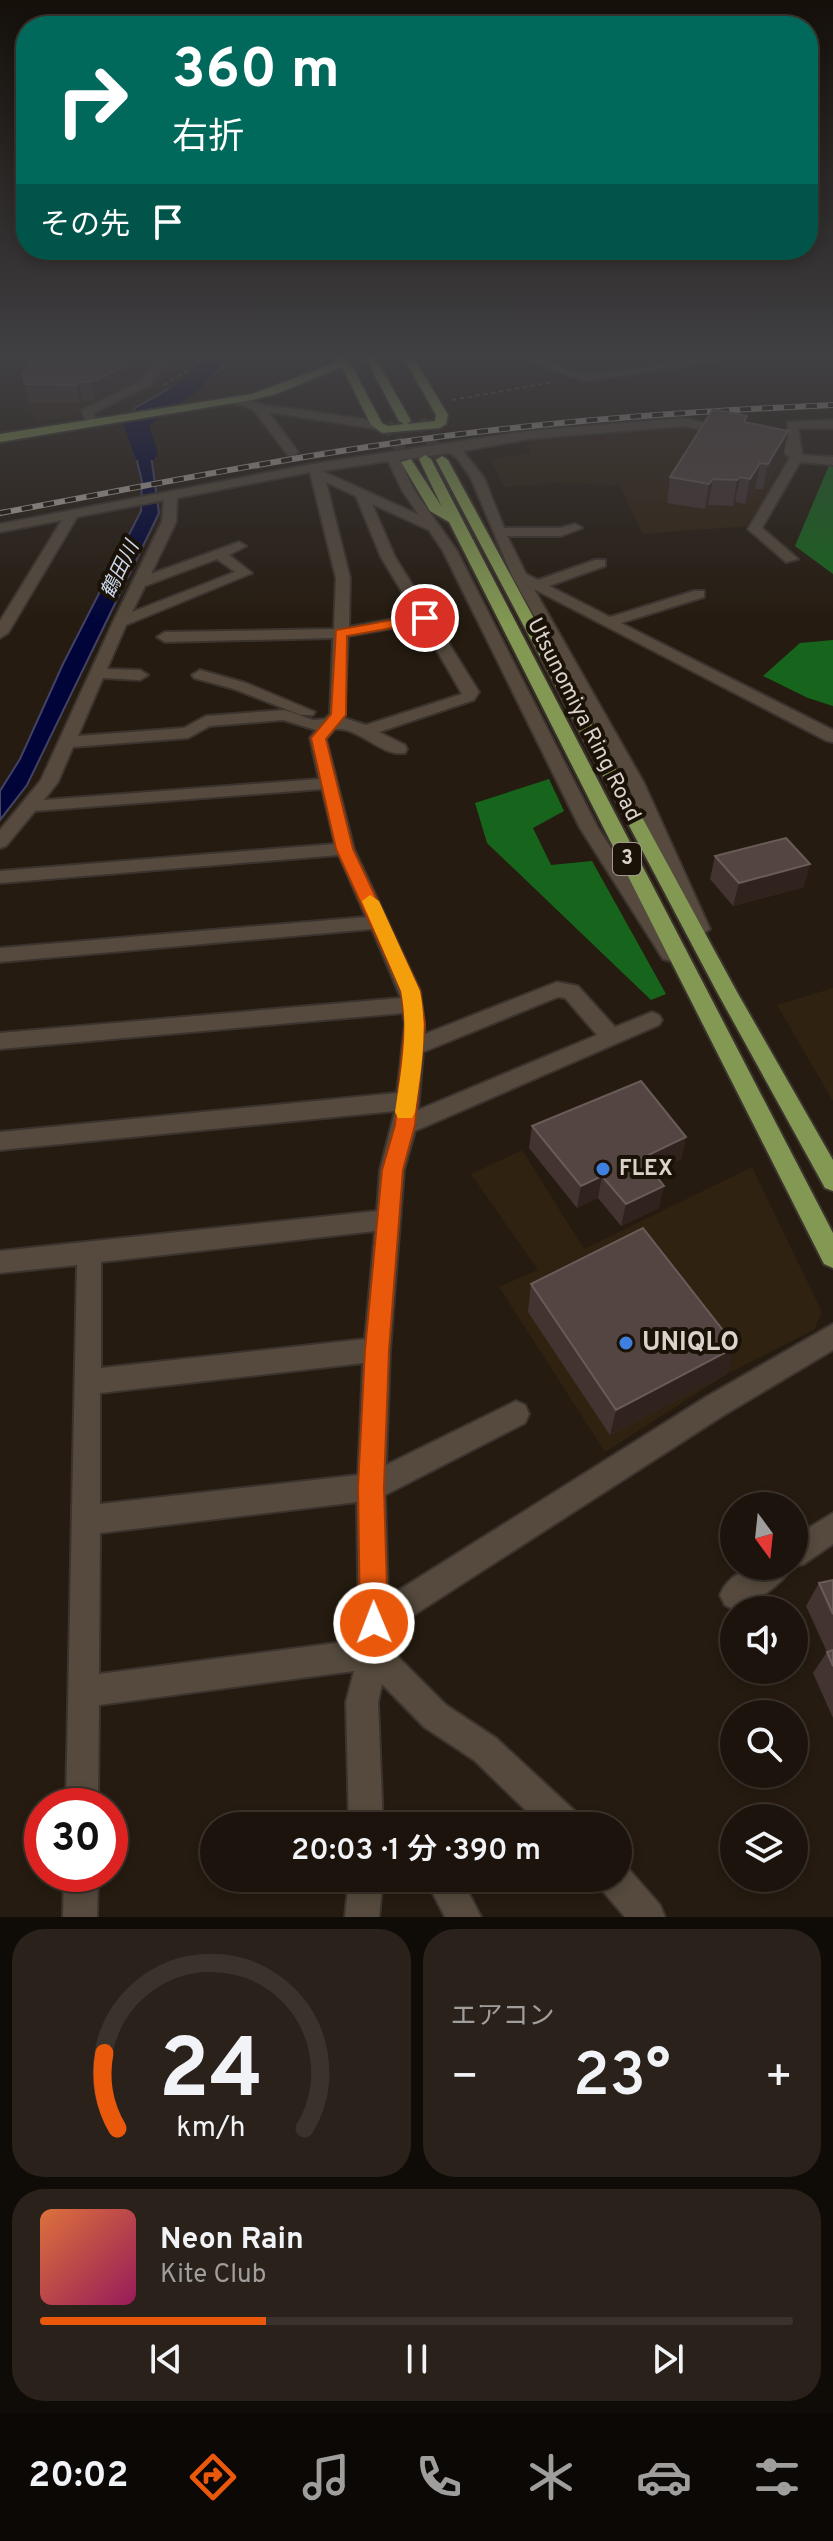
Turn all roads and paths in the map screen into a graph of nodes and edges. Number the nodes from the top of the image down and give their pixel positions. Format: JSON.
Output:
{"nodes":[{"id":1,"x":288,"y":446,"type":"edge"},
{"id":2,"x":476,"y":446,"type":"edge"},
{"id":3,"x":785,"y":446,"type":"edge"},
{"id":4,"x":795,"y":446,"type":"edge"},
{"id":5,"x":292,"y":452,"type":"dead end"},
{"id":6,"x":428,"y":457,"type":"junction"},
{"id":7,"x":796,"y":458,"type":"junction"},
{"id":8,"x":833,"y":461,"type":"edge"},
{"id":9,"x":315,"y":471,"type":"junction"},
{"id":10,"x":362,"y":495,"type":"junction"},
{"id":11,"x":166,"y":497,"type":"junction"},
{"id":12,"x":71,"y":516,"type":"junction"},
{"id":13,"x":469,"y":527,"type":"junction"},
{"id":14,"x":0,"y":528,"type":"edge"},
{"id":15,"x":434,"y":528,"type":"junction"},
{"id":16,"x":575,"y":528,"type":"dead end"},
{"id":17,"x":498,"y":532,"type":"junction"},
{"id":18,"x":239,"y":546,"type":"dead end"},
{"id":19,"x":218,"y":553,"type":"junction"},
{"id":20,"x":791,"y":559,"type":"dead end"},
{"id":21,"x":600,"y":563,"type":"dead end"},
{"id":22,"x":519,"y":576,"type":"junction"},
{"id":23,"x":140,"y":583,"type":"junction"},
{"id":24,"x":538,"y":585,"type":"junction"},
{"id":25,"x":699,"y":594,"type":"dead end"},
{"id":26,"x":6,"y":610,"type":"edge"},
{"id":27,"x":425,"y":618,"type":"junction"},
{"id":28,"x":611,"y":621,"type":"junction"},
{"id":29,"x":120,"y":622,"type":"junction"},
{"id":30,"x":0,"y":633,"type":"edge"},
{"id":31,"x":341,"y":633,"type":"junction"},
{"id":32,"x":165,"y":637,"type":"dead end"},
{"id":33,"x":98,"y":673,"type":"junction"},
{"id":34,"x":140,"y":675,"type":"dead end"},
{"id":35,"x":200,"y":675,"type":"dead end"},
{"id":36,"x":333,"y":722,"type":"junction"},
{"id":37,"x":365,"y":731,"type":"junction"},
{"id":38,"x":833,"y":737,"type":"edge"},
{"id":39,"x":69,"y":742,"type":"junction"},
{"id":40,"x":399,"y":749,"type":"dead end"},
{"id":41,"x":331,"y":783,"type":"junction"},
{"id":42,"x":32,"y":806,"type":"junction"},
{"id":43,"x":0,"y":842,"type":"edge"},
{"id":44,"x":345,"y":849,"type":"junction"},
{"id":45,"x":0,"y":877,"type":"edge"},
{"id":46,"x":381,"y":922,"type":"junction"},
{"id":47,"x":0,"y":955,"type":"edge"},
{"id":48,"x":727,"y":992,"type":"junction"},
{"id":49,"x":699,"y":998,"type":"junction"},
{"id":50,"x":413,"y":1005,"type":"junction"},
{"id":51,"x":652,"y":1020,"type":"dead end"},
{"id":52,"x":611,"y":1037,"type":"junction"},
{"id":53,"x":0,"y":1041,"type":"edge"},
{"id":54,"x":414,"y":1047,"type":"junction"},
{"id":55,"x":406,"y":1101,"type":"junction"},
{"id":56,"x":405,"y":1125,"type":"junction"},
{"id":57,"x":0,"y":1141,"type":"edge"},
{"id":58,"x":833,"y":1181,"type":"edge"},
{"id":59,"x":387,"y":1220,"type":"junction"},
{"id":60,"x":89,"y":1253,"type":"junction"},
{"id":61,"x":833,"y":1257,"type":"edge"},
{"id":62,"x":0,"y":1262,"type":"edge"},
{"id":63,"x":833,"y":1336,"type":"edge"},
{"id":64,"x":377,"y":1350,"type":"junction"},
{"id":65,"x":89,"y":1382,"type":"junction"},
{"id":66,"x":516,"y":1414,"type":"dead end"},
{"id":67,"x":371,"y":1487,"type":"junction"},
{"id":68,"x":86,"y":1520,"type":"junction"},
{"id":69,"x":833,"y":1527,"type":"edge"},
{"id":70,"x":808,"y":1544,"type":"edge"},
{"id":71,"x":757,"y":1580,"type":"edge"},
{"id":72,"x":735,"y":1595,"type":"dead end"},
{"id":73,"x":374,"y":1638,"type":"junction"},
{"id":74,"x":85,"y":1691,"type":"junction"},
{"id":75,"x":82,"y":1788,"type":"edge"},
{"id":76,"x":366,"y":1812,"type":"edge"},
{"id":77,"x":551,"y":1812,"type":"edge"},
{"id":78,"x":81,"y":1892,"type":"edge"},
{"id":79,"x":365,"y":1892,"type":"edge"},
{"id":80,"x":450,"y":1892,"type":"edge"},
{"id":81,"x":626,"y":1892,"type":"edge"},
{"id":82,"x":80,"y":1917,"type":"edge"},
{"id":83,"x":362,"y":1917,"type":"edge"},
{"id":84,"x":464,"y":1917,"type":"edge"},
{"id":85,"x":648,"y":1917,"type":"edge"}],
"edges":[{"from":1,"to":5,"type":"street"},
{"from":2,"to":6,"type":"street"},
{"from":3,"to":7,"type":"street"},
{"from":4,"to":7,"type":"street"},
{"from":6,"to":9,"type":"street"},
{"from":6,"to":13,"type":"main road","name":"Utsunomiya Ring Road","number":"3"},
{"from":6,"to":13,"type":"main road","number":"3"},
{"from":6,"to":15,"type":"street"},
{"from":6,"to":17,"type":"street"},
{"from":7,"to":8,"type":"street"},
{"from":7,"to":20,"type":"street"},
{"from":9,"to":10,"type":"street"},
{"from":9,"to":11,"type":"street"},
{"from":9,"to":31,"type":"street"},
{"from":10,"to":15,"type":"street"},
{"from":10,"to":27,"type":"street"},
{"from":11,"to":12,"type":"street"},
{"from":11,"to":23,"type":"street"},
{"from":12,"to":14,"type":"street"},
{"from":12,"to":26,"type":"street"},
{"from":13,"to":48,"type":"main road","name":"Utsunomiya Ring Road","number":"3"},
{"from":13,"to":49,"type":"main road","name":"Utsunomiya Ring Road","number":"3"},
{"from":15,"to":49,"type":"street"},
{"from":16,"to":17,"type":"street"},
{"from":17,"to":22,"type":"street"},
{"from":18,"to":19,"type":"street"},
{"from":19,"to":23,"type":"street"},
{"from":19,"to":29,"type":"street"},
{"from":21,"to":24,"type":"street"},
{"from":22,"to":24,"type":"street"},
{"from":22,"to":48,"type":"street"},
{"from":23,"to":29,"type":"street"},
{"from":24,"to":28,"type":"street"},
{"from":25,"to":28,"type":"street"},
{"from":26,"to":30,"type":"street"},
{"from":27,"to":31,"type":"street"},
{"from":27,"to":37,"type":"street"},
{"from":28,"to":38,"type":"street"},
{"from":29,"to":33,"type":"street"},
{"from":31,"to":32,"type":"street"},
{"from":31,"to":36,"type":"street"},
{"from":33,"to":34,"type":"street"},
{"from":33,"to":39,"type":"street"},
{"from":35,"to":36,"type":"street"},
{"from":36,"to":37,"type":"street"},
{"from":36,"to":39,"type":"street"},
{"from":36,"to":41,"type":"street"},
{"from":37,"to":40,"type":"street"},
{"from":39,"to":42,"type":"street"},
{"from":41,"to":42,"type":"street"},
{"from":41,"to":44,"type":"street"},
{"from":42,"to":43,"type":"street"},
{"from":44,"to":45,"type":"street"},
{"from":44,"to":46,"type":"street"},
{"from":46,"to":47,"type":"street"},
{"from":46,"to":50,"type":"street"},
{"from":48,"to":58,"type":"main road","name":"Utsunomiya Ring Road","number":"3"},
{"from":49,"to":61,"type":"main road","name":"Utsunomiya Ring Road","number":"3"},
{"from":50,"to":53,"type":"street"},
{"from":50,"to":54,"type":"street"},
{"from":51,"to":52,"type":"street"},
{"from":52,"to":54,"type":"street"},
{"from":52,"to":56,"type":"street"},
{"from":54,"to":55,"type":"street"},
{"from":55,"to":56,"type":"street"},
{"from":55,"to":57,"type":"street"},
{"from":56,"to":59,"type":"street"},
{"from":59,"to":60,"type":"street"},
{"from":59,"to":64,"type":"street"},
{"from":60,"to":62,"type":"street"},
{"from":60,"to":65,"type":"street"},
{"from":63,"to":73,"type":"street"},
{"from":64,"to":65,"type":"street"},
{"from":64,"to":67,"type":"street"},
{"from":65,"to":68,"type":"street"},
{"from":66,"to":67,"type":"street"},
{"from":67,"to":68,"type":"street"},
{"from":67,"to":73,"type":"street"},
{"from":68,"to":74,"type":"street"},
{"from":69,"to":70,"type":"street"},
{"from":71,"to":72,"type":"street"},
{"from":73,"to":74,"type":"street"},
{"from":73,"to":76,"type":"street"},
{"from":73,"to":77,"type":"street"},
{"from":74,"to":75,"type":"street"},
{"from":78,"to":82,"type":"street"},
{"from":79,"to":83,"type":"street"},
{"from":80,"to":84,"type":"street"},
{"from":81,"to":85,"type":"street"}]}
